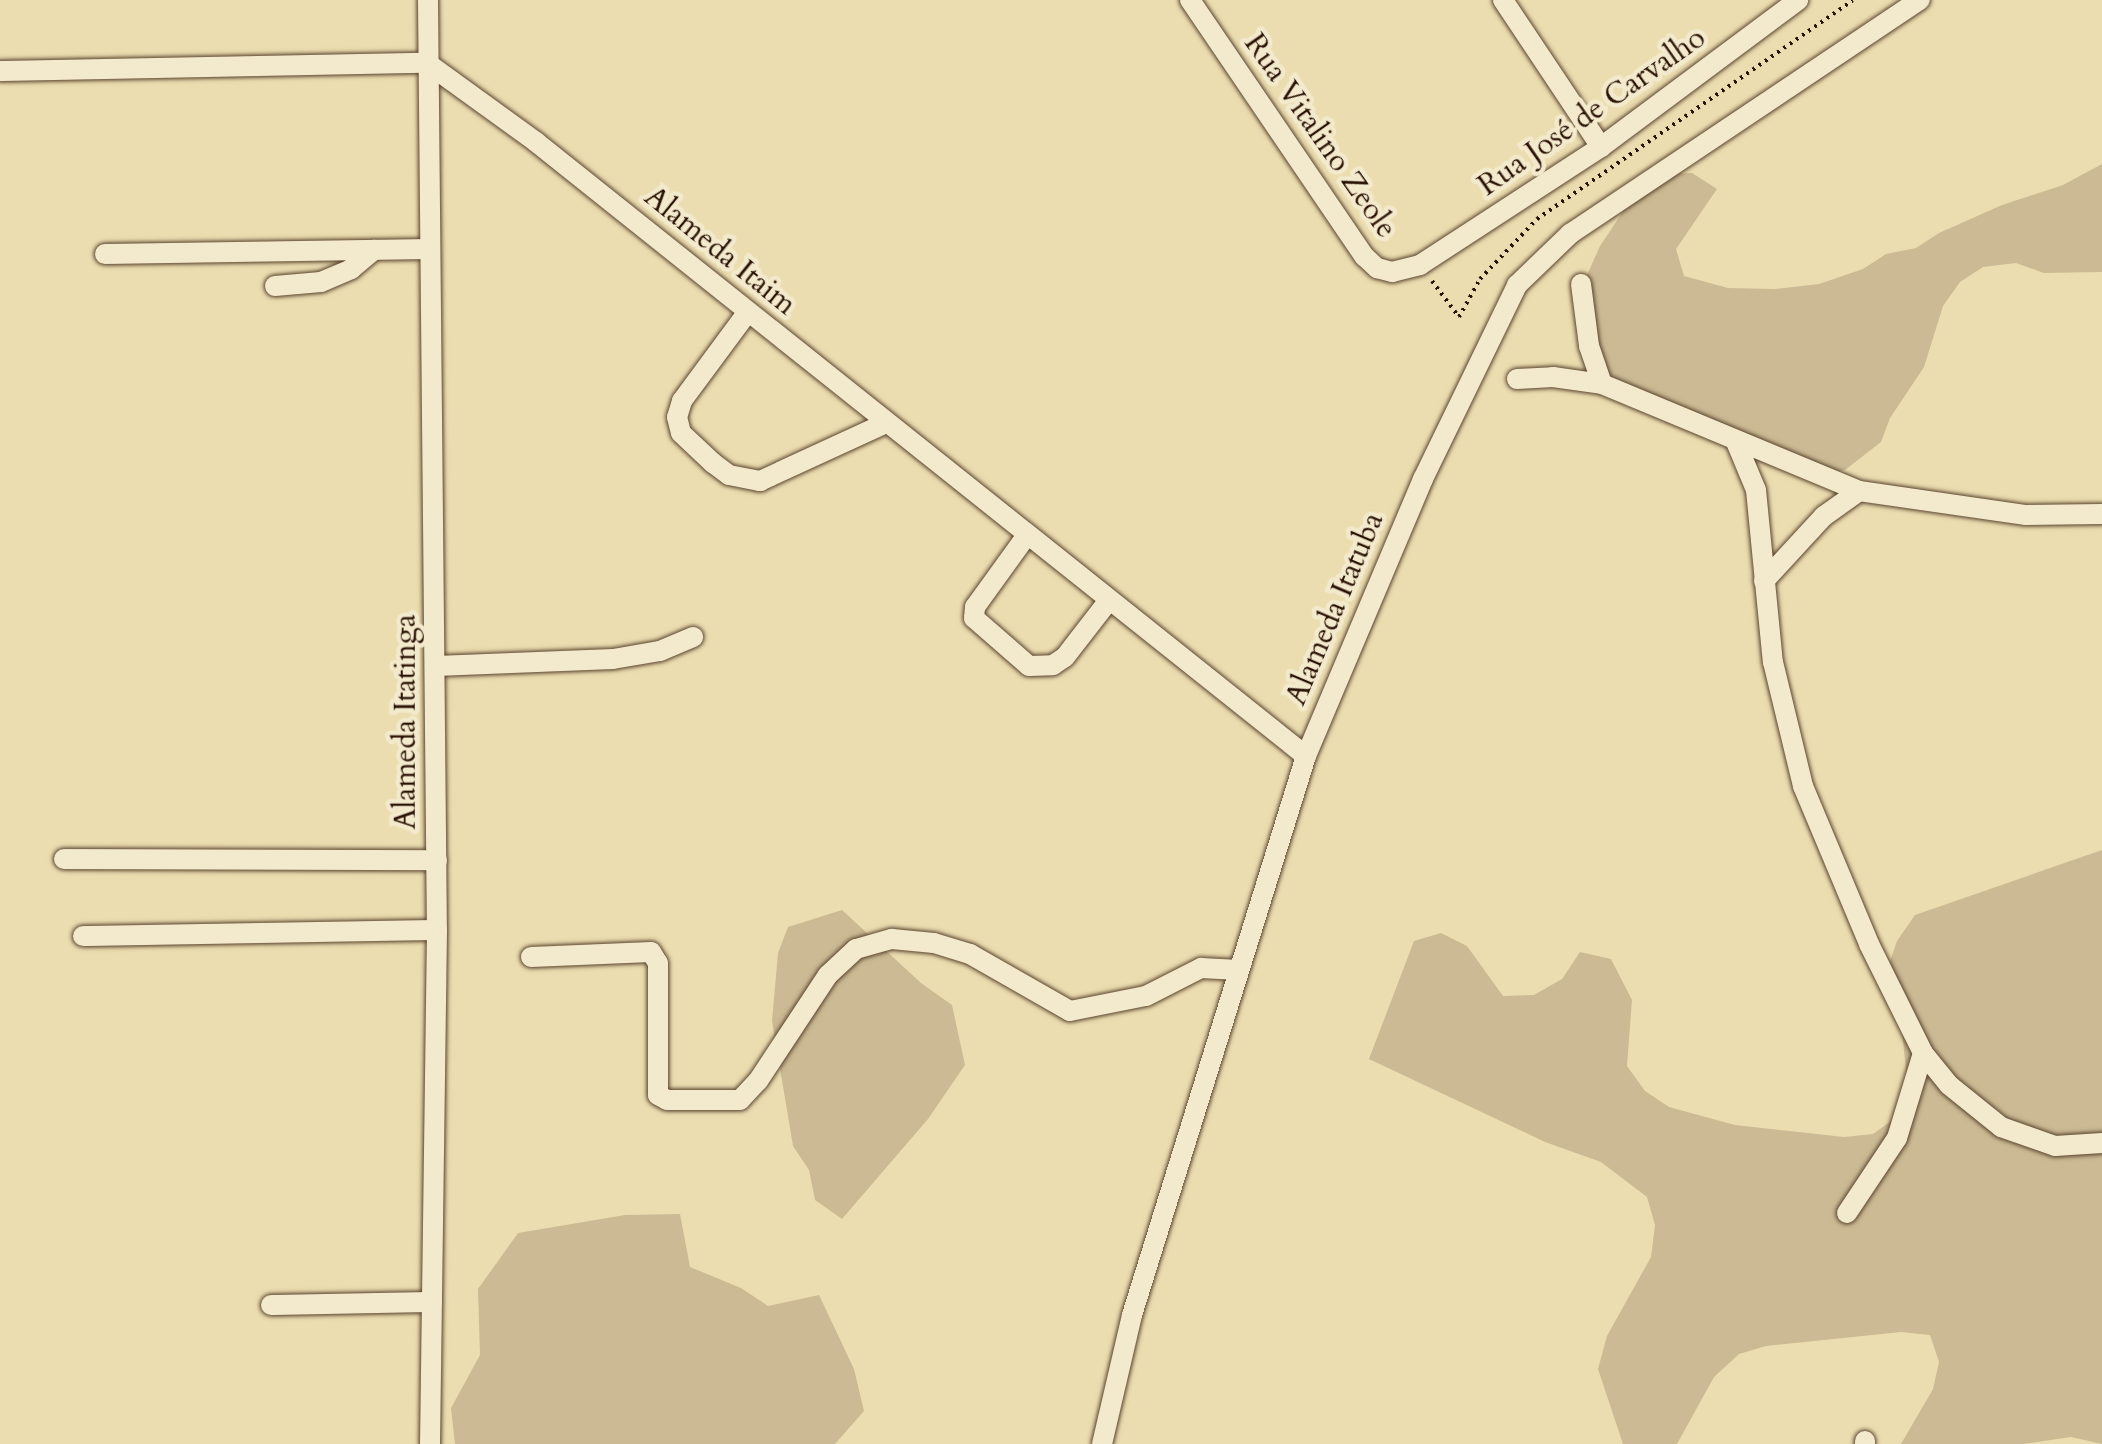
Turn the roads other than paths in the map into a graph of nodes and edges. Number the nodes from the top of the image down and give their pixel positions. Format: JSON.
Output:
{"nodes":[{"id":1,"x":428,"y":0,"type":"edge"},
{"id":2,"x":1190,"y":0,"type":"edge"},
{"id":3,"x":1503,"y":0,"type":"edge"},
{"id":4,"x":1920,"y":0,"type":"edge"},
{"id":5,"x":1797,"y":2,"type":"edge"},
{"id":6,"x":427,"y":63,"type":"junction"},
{"id":7,"x":0,"y":71,"type":"edge"},
{"id":8,"x":1602,"y":148,"type":"junction"},
{"id":9,"x":430,"y":248,"type":"junction"},
{"id":10,"x":374,"y":250,"type":"junction"},
{"id":11,"x":104,"y":254,"type":"dead end"},
{"id":12,"x":1420,"y":265,"type":"joint"},
{"id":13,"x":1581,"y":284,"type":"dead end"},
{"id":14,"x":275,"y":286,"type":"dead end"},
{"id":15,"x":747,"y":313,"type":"junction"},
{"id":16,"x":1517,"y":379,"type":"dead end"},
{"id":17,"x":1602,"y":384,"type":"junction"},
{"id":18,"x":886,"y":423,"type":"junction"},
{"id":19,"x":1736,"y":442,"type":"junction"},
{"id":20,"x":1858,"y":491,"type":"junction"},
{"id":21,"x":2102,"y":514,"type":"edge"},
{"id":22,"x":1027,"y":535,"type":"junction"},
{"id":23,"x":1764,"y":581,"type":"junction"},
{"id":24,"x":1109,"y":600,"type":"junction"},
{"id":25,"x":693,"y":638,"type":"dead end"},
{"id":26,"x":436,"y":666,"type":"junction"},
{"id":27,"x":1306,"y":756,"type":"junction"},
{"id":28,"x":64,"y":859,"type":"dead end"},
{"id":29,"x":436,"y":860,"type":"junction"},
{"id":30,"x":437,"y":930,"type":"junction"},
{"id":31,"x":83,"y":936,"type":"dead end"},
{"id":32,"x":530,"y":957,"type":"dead end"},
{"id":33,"x":1240,"y":970,"type":"junction"},
{"id":34,"x":1923,"y":1053,"type":"junction"},
{"id":35,"x":2099,"y":1145,"type":"edge"},
{"id":36,"x":1847,"y":1213,"type":"dead end"},
{"id":37,"x":432,"y":1302,"type":"junction"},
{"id":38,"x":271,"y":1304,"type":"dead end"},
{"id":39,"x":430,"y":1444,"type":"edge"},
{"id":40,"x":1102,"y":1444,"type":"edge"}],
"edges":[{"from":1,"to":6,"type":"street","name":"Alameda Itatinga"},
{"from":2,"to":12,"type":"street","name":"Rua Vitalino Zeole"},
{"from":3,"to":8,"type":"street"},
{"from":4,"to":27,"type":"street","name":"Alameda Itatuba"},
{"from":5,"to":8,"type":"street","name":"Rua José de Carvalho"},
{"from":6,"to":7,"type":"street"},
{"from":6,"to":9,"type":"street","name":"Alameda Itatinga"},
{"from":6,"to":15,"type":"street","name":"Alameda Itaim"},
{"from":8,"to":12,"type":"street","name":"Rua José de Carvalho"},
{"from":9,"to":10,"type":"street"},
{"from":9,"to":26,"type":"street","name":"Alameda Itatinga"},
{"from":10,"to":11,"type":"street"},
{"from":10,"to":14,"type":"street"},
{"from":13,"to":17,"type":"street"},
{"from":15,"to":18,"type":"street","name":"Alameda Itaim"},
{"from":15,"to":18,"type":"street"},
{"from":16,"to":17,"type":"street"},
{"from":17,"to":19,"type":"street"},
{"from":18,"to":22,"type":"street","name":"Alameda Itaim"},
{"from":19,"to":20,"type":"street"},
{"from":19,"to":23,"type":"street"},
{"from":20,"to":21,"type":"street"},
{"from":20,"to":23,"type":"street"},
{"from":22,"to":24,"type":"street","name":"Alameda Itaim"},
{"from":22,"to":24,"type":"street"},
{"from":23,"to":34,"type":"street"},
{"from":24,"to":27,"type":"street","name":"Alameda Itaim"},
{"from":25,"to":26,"type":"street"},
{"from":26,"to":29,"type":"street","name":"Alameda Itatinga"},
{"from":27,"to":33,"type":"street","name":"Alameda Itatuba"},
{"from":28,"to":29,"type":"street"},
{"from":29,"to":30,"type":"street","name":"Alameda Itatinga"},
{"from":30,"to":31,"type":"street"},
{"from":30,"to":37,"type":"street","name":"Alameda Itatinga"},
{"from":32,"to":33,"type":"street"},
{"from":33,"to":40,"type":"street","name":"Alameda Itatuba"},
{"from":34,"to":35,"type":"street"},
{"from":34,"to":36,"type":"street"},
{"from":37,"to":38,"type":"street"},
{"from":37,"to":39,"type":"street","name":"Alameda Itatinga"}]}
